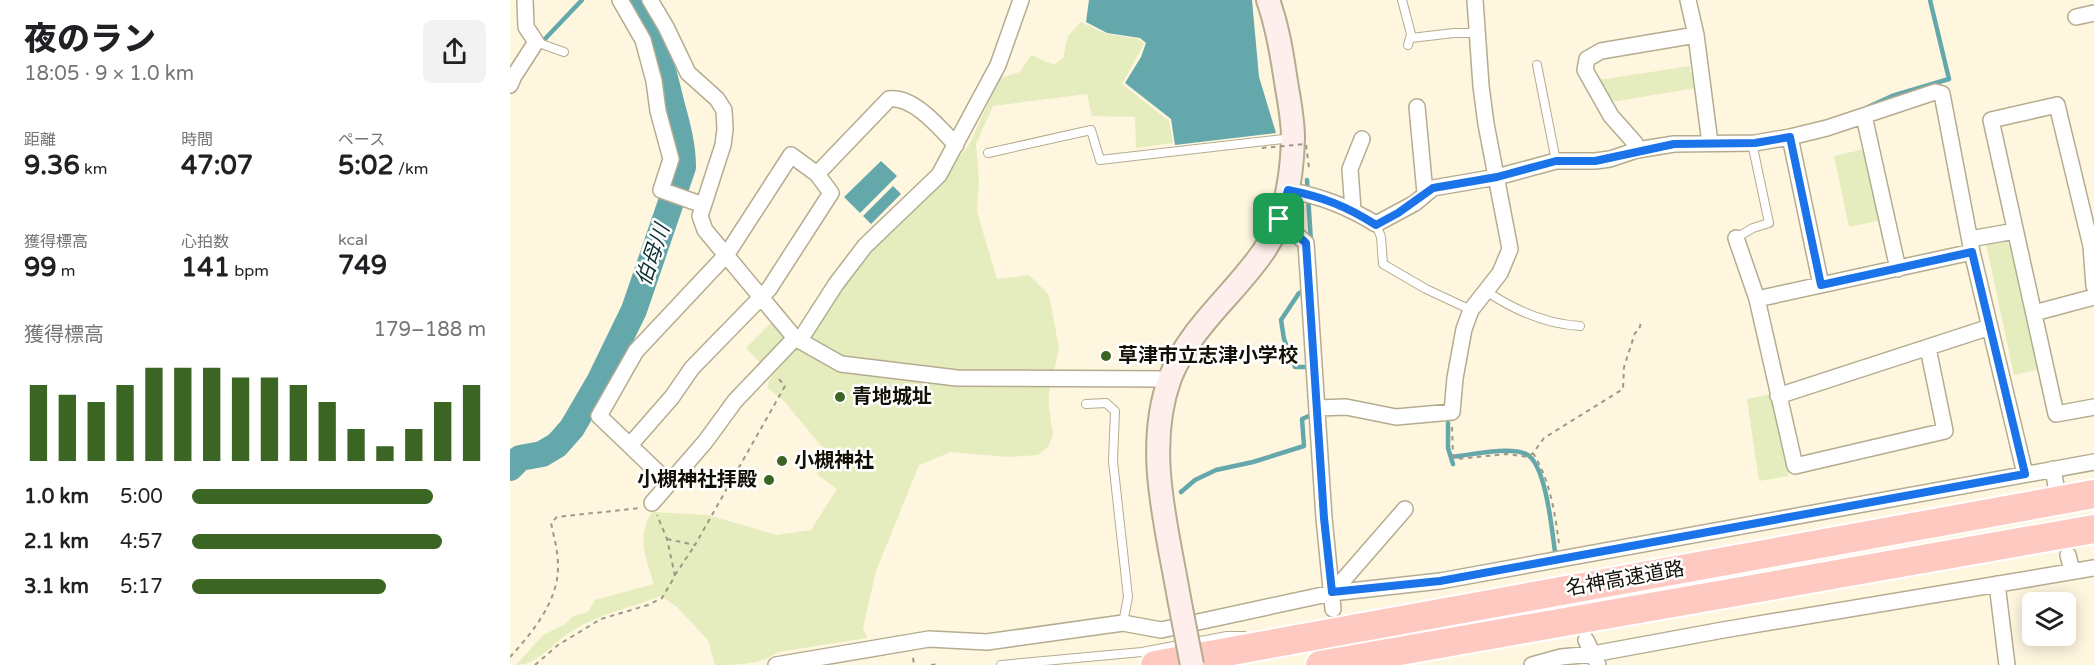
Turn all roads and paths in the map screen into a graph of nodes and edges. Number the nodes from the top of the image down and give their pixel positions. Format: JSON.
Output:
{"nodes":[{"id":1,"x":525,"y":0,"type":"edge"},
{"id":2,"x":620,"y":0,"type":"edge"},
{"id":3,"x":650,"y":0,"type":"edge"},
{"id":4,"x":1021,"y":0,"type":"edge"},
{"id":5,"x":1268,"y":0,"type":"edge"},
{"id":6,"x":1402,"y":0,"type":"edge"},
{"id":7,"x":1475,"y":0,"type":"edge"},
{"id":8,"x":1688,"y":0,"type":"edge"},
{"id":9,"x":2094,"y":13,"type":"edge"},
{"id":10,"x":2076,"y":17,"type":"dead end"},
{"id":11,"x":1478,"y":33,"type":"junction"},
{"id":12,"x":1696,"y":35,"type":"junction"},
{"id":13,"x":536,"y":42,"type":"junction"},
{"id":14,"x":564,"y":52,"type":"dead end"},
{"id":15,"x":1537,"y":65,"type":"dead end"},
{"id":16,"x":510,"y":85,"type":"edge"},
{"id":17,"x":1417,"y":107,"type":"dead end"},
{"id":18,"x":1864,"y":116,"type":"junction"},
{"id":19,"x":1790,"y":137,"type":"junction"},
{"id":20,"x":1293,"y":138,"type":"junction"},
{"id":21,"x":1362,"y":139,"type":"dead end"},
{"id":22,"x":1710,"y":143,"type":"junction"},
{"id":23,"x":1752,"y":143,"type":"junction"},
{"id":24,"x":956,"y":145,"type":"junction"},
{"id":25,"x":1262,"y":148,"type":"dead end"},
{"id":26,"x":1637,"y":150,"type":"junction"},
{"id":27,"x":988,"y":153,"type":"dead end"},
{"id":28,"x":1556,"y":161,"type":"junction"},
{"id":29,"x":1309,"y":168,"type":"dead end"},
{"id":30,"x":817,"y":174,"type":"junction"},
{"id":31,"x":1497,"y":177,"type":"junction"},
{"id":32,"x":1288,"y":190,"type":"junction"},
{"id":33,"x":1425,"y":193,"type":"junction"},
{"id":34,"x":704,"y":205,"type":"junction"},
{"id":35,"x":2088,"y":207,"type":"edge"},
{"id":36,"x":1353,"y":210,"type":"junction"},
{"id":37,"x":1279,"y":219,"type":"junction"},
{"id":38,"x":1376,"y":225,"type":"junction"},
{"id":39,"x":2015,"y":231,"type":"junction"},
{"id":40,"x":1736,"y":238,"type":"joint"},
{"id":41,"x":1971,"y":246,"type":"junction"},
{"id":42,"x":727,"y":254,"type":"junction"},
{"id":43,"x":1898,"y":268,"type":"junction"},
{"id":44,"x":1821,"y":285,"type":"junction"},
{"id":45,"x":2094,"y":286,"type":"edge"},
{"id":46,"x":1486,"y":291,"type":"junction"},
{"id":47,"x":761,"y":295,"type":"junction"},
{"id":48,"x":2094,"y":297,"type":"edge"},
{"id":49,"x":1757,"y":299,"type":"junction"},
{"id":50,"x":1471,"y":310,"type":"junction"},
{"id":51,"x":2034,"y":314,"type":"junction"},
{"id":52,"x":1641,"y":321,"type":"dead end"},
{"id":53,"x":1580,"y":326,"type":"dead end"},
{"id":54,"x":1989,"y":327,"type":"junction"},
{"id":55,"x":798,"y":339,"type":"junction"},
{"id":56,"x":1928,"y":348,"type":"junction"},
{"id":57,"x":1170,"y":379,"type":"junction"},
{"id":58,"x":785,"y":386,"type":"dead end"},
{"id":59,"x":1778,"y":396,"type":"junction"},
{"id":60,"x":1086,"y":404,"type":"dead end"},
{"id":61,"x":2094,"y":406,"type":"edge"},
{"id":62,"x":1317,"y":408,"type":"junction"},
{"id":63,"x":1452,"y":412,"type":"junction"},
{"id":64,"x":630,"y":445,"type":"junction"},
{"id":65,"x":1533,"y":453,"type":"junction"},
{"id":66,"x":2094,"y":462,"type":"edge"},
{"id":67,"x":2053,"y":469,"type":"junction"},
{"id":68,"x":2025,"y":474,"type":"junction"},
{"id":69,"x":669,"y":483,"type":"junction"},
{"id":70,"x":2056,"y":486,"type":"dead end"},
{"id":71,"x":2094,"y":494,"type":"edge"},
{"id":72,"x":652,"y":503,"type":"junction"},
{"id":73,"x":1405,"y":509,"type":"dead end"},
{"id":74,"x":2094,"y":529,"type":"edge"},
{"id":75,"x":667,"y":539,"type":"junction"},
{"id":76,"x":695,"y":545,"type":"junction"},
{"id":77,"x":2068,"y":555,"type":"dead end"},
{"id":78,"x":1571,"y":563,"type":"junction"},
{"id":79,"x":2094,"y":568,"type":"edge"},
{"id":80,"x":2072,"y":571,"type":"junction"},
{"id":81,"x":675,"y":576,"type":"junction"},
{"id":82,"x":1997,"y":584,"type":"junction"},
{"id":83,"x":1332,"y":592,"type":"junction"},
{"id":84,"x":1333,"y":609,"type":"dead end"},
{"id":85,"x":1123,"y":623,"type":"junction"},
{"id":86,"x":1248,"y":636,"type":"dead end"},
{"id":87,"x":1259,"y":636,"type":"dead end"},
{"id":88,"x":1313,"y":636,"type":"junction"},
{"id":89,"x":1592,"y":653,"type":"edge"},
{"id":90,"x":913,"y":656,"type":"dead end"},
{"id":91,"x":510,"y":657,"type":"edge"},
{"id":92,"x":939,"y":664,"type":"edge"},
{"id":93,"x":1327,"y":664,"type":"edge"},
{"id":94,"x":535,"y":665,"type":"edge"},
{"id":95,"x":776,"y":665,"type":"edge"},
{"id":96,"x":914,"y":665,"type":"edge"},
{"id":97,"x":931,"y":665,"type":"edge"},
{"id":98,"x":1001,"y":665,"type":"edge"},
{"id":99,"x":1155,"y":665,"type":"edge"},
{"id":100,"x":1192,"y":665,"type":"edge"},
{"id":101,"x":1532,"y":665,"type":"edge"},
{"id":102,"x":2007,"y":665,"type":"edge"}],
"edges":[{"from":1,"to":13,"type":"street"},
{"from":2,"to":34,"type":"street"},
{"from":3,"to":34,"type":"street"},
{"from":4,"to":24,"type":"street"},
{"from":5,"to":20,"type":"street"},
{"from":6,"to":11,"type":"lane"},
{"from":7,"to":11,"type":"street"},
{"from":8,"to":12,"type":"street"},
{"from":9,"to":10,"type":"street"},
{"from":11,"to":31,"type":"street"},
{"from":12,"to":22,"type":"street"},
{"from":12,"to":26,"type":"street"},
{"from":13,"to":14,"type":"lane"},
{"from":13,"to":16,"type":"street"},
{"from":15,"to":28,"type":"lane"},
{"from":17,"to":33,"type":"street"},
{"from":18,"to":19,"type":"street"},
{"from":18,"to":41,"type":"street"},
{"from":18,"to":43,"type":"street"},
{"from":19,"to":23,"type":"street"},
{"from":19,"to":44,"type":"street"},
{"from":20,"to":27,"type":"lane"},
{"from":20,"to":32,"type":"street"},
{"from":21,"to":36,"type":"street"},
{"from":22,"to":23,"type":"street"},
{"from":22,"to":26,"type":"street"},
{"from":23,"to":40,"type":"lane"},
{"from":24,"to":30,"type":"street"},
{"from":24,"to":55,"type":"street"},
{"from":25,"to":29,"type":"path","bridge":true},
{"from":26,"to":28,"type":"street"},
{"from":28,"to":31,"type":"street"},
{"from":30,"to":42,"type":"street"},
{"from":30,"to":47,"type":"street"},
{"from":31,"to":33,"type":"street"},
{"from":31,"to":46,"type":"street"},
{"from":32,"to":36,"type":"street"},
{"from":32,"to":37,"type":"street"},
{"from":33,"to":38,"type":"street"},
{"from":34,"to":42,"type":"street"},
{"from":35,"to":39,"type":"street"},
{"from":35,"to":45,"type":"street"},
{"from":36,"to":38,"type":"street"},
{"from":37,"to":57,"type":"street"},
{"from":37,"to":62,"type":"street"},
{"from":38,"to":50,"type":"lane"},
{"from":39,"to":41,"type":"street"},
{"from":39,"to":51,"type":"street"},
{"from":40,"to":49,"type":"street"},
{"from":41,"to":43,"type":"street"},
{"from":41,"to":54,"type":"street"},
{"from":42,"to":47,"type":"street"},
{"from":42,"to":64,"type":"street"},
{"from":43,"to":44,"type":"street"},
{"from":44,"to":49,"type":"street"},
{"from":46,"to":50,"type":"street"},
{"from":46,"to":53,"type":"lane"},
{"from":47,"to":55,"type":"street"},
{"from":47,"to":64,"type":"street"},
{"from":48,"to":51,"type":"street"},
{"from":49,"to":59,"type":"street"},
{"from":50,"to":63,"type":"street"},
{"from":51,"to":61,"type":"street"},
{"from":52,"to":65,"type":"path"},
{"from":54,"to":56,"type":"street"},
{"from":54,"to":68,"type":"street"},
{"from":55,"to":57,"type":"street"},
{"from":55,"to":69,"type":"street"},
{"from":56,"to":59,"type":"street"},
{"from":56,"to":59,"type":"street"},
{"from":57,"to":100,"type":"street","bridge":true},
{"from":58,"to":76,"type":"path"},
{"from":60,"to":85,"type":"lane"},
{"from":62,"to":63,"type":"street"},
{"from":62,"to":83,"type":"street"},
{"from":63,"to":65,"type":"path"},
{"from":64,"to":69,"type":"street"},
{"from":65,"to":78,"type":"path"},
{"from":66,"to":67,"type":"street"},
{"from":67,"to":68,"type":"street"},
{"from":67,"to":70,"type":"street"},
{"from":68,"to":78,"type":"street"},
{"from":69,"to":72,"type":"street"},
{"from":71,"to":88,"type":"highway","name":"名神高速道路"},
{"from":72,"to":75,"type":"path"},
{"from":72,"to":91,"type":"path"},
{"from":73,"to":83,"type":"street"},
{"from":74,"to":93,"type":"highway","name":"名神高速道路"},
{"from":75,"to":76,"type":"path"},
{"from":75,"to":81,"type":"path"},
{"from":76,"to":81,"type":"path"},
{"from":77,"to":80,"type":"street"},
{"from":78,"to":83,"type":"street"},
{"from":79,"to":80,"type":"street"},
{"from":80,"to":82,"type":"street"},
{"from":81,"to":94,"type":"path"},
{"from":82,"to":89,"type":"street"},
{"from":82,"to":102,"type":"street"},
{"from":83,"to":84,"type":"street"},
{"from":83,"to":85,"type":"street"},
{"from":85,"to":95,"type":"street"},
{"from":86,"to":98,"type":"lane"},
{"from":87,"to":88,"type":"lane"},
{"from":88,"to":99,"type":"highway","name":"名神高速道路"},
{"from":89,"to":101,"type":"street"},
{"from":90,"to":96,"type":"path"},
{"from":92,"to":97,"type":"path"}]}
